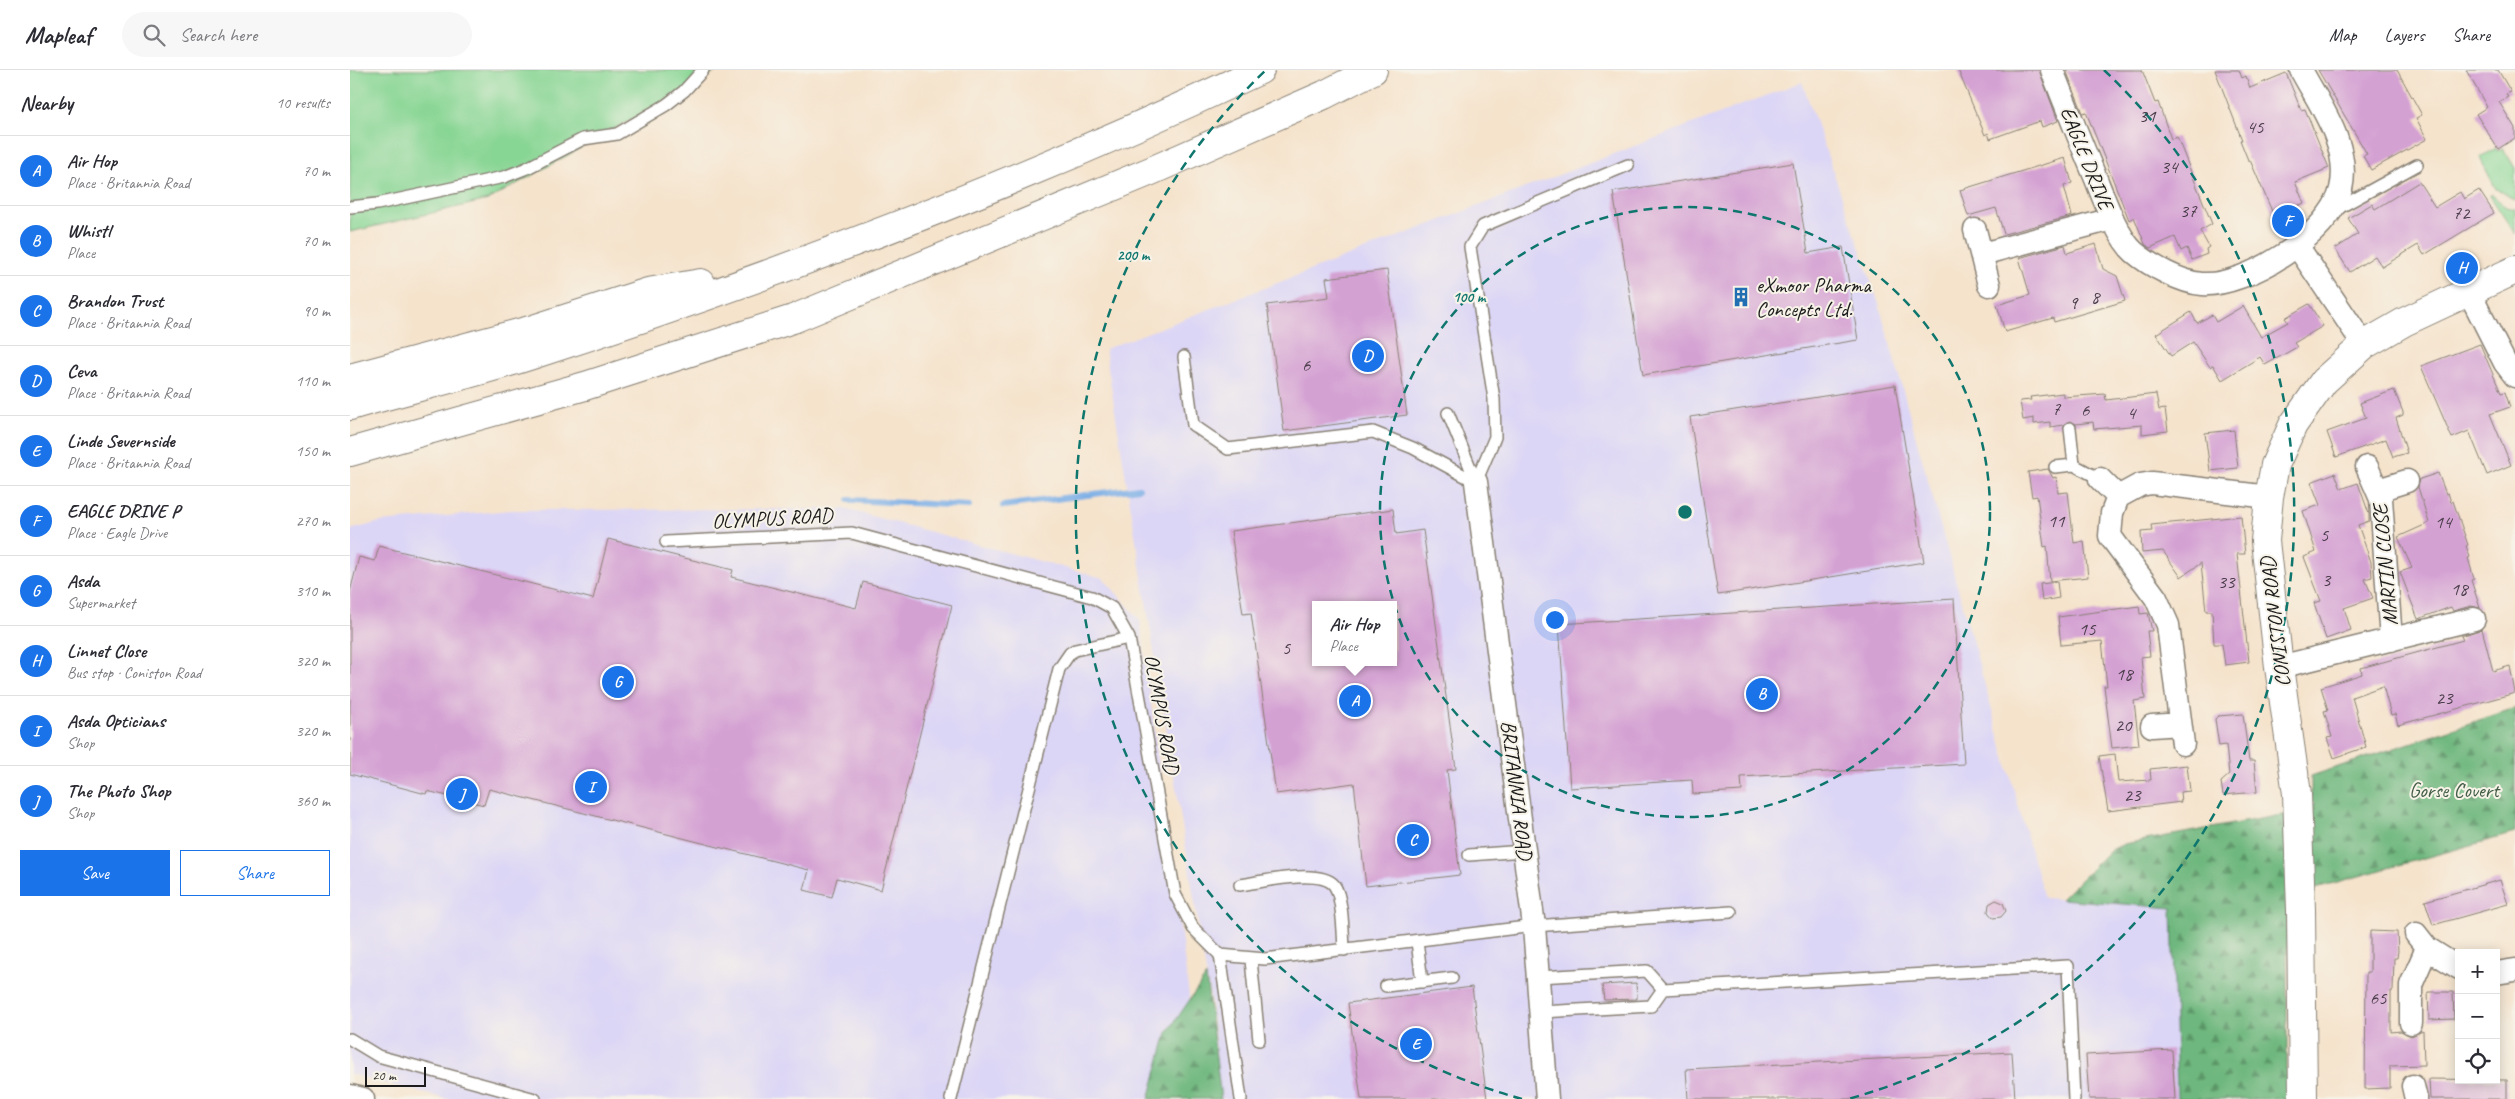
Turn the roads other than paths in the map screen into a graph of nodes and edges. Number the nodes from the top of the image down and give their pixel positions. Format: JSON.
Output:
{"nodes":[{"id":1,"x":703,"y":70,"type":"edge"},
{"id":2,"x":1260,"y":70,"type":"edge"},
{"id":3,"x":1373,"y":70,"type":"edge"},
{"id":4,"x":2052,"y":70,"type":"edge"},
{"id":5,"x":2301,"y":70,"type":"edge"},
{"id":6,"x":1628,"y":165,"type":"dead end"},
{"id":7,"x":2417,"y":165,"type":"dead end"},
{"id":8,"x":350,"y":207,"type":"edge"},
{"id":9,"x":2330,"y":212,"type":"junction"},
{"id":10,"x":2112,"y":219,"type":"junction"},
{"id":11,"x":1975,"y":230,"type":"dead end"},
{"id":12,"x":2298,"y":247,"type":"junction"},
{"id":13,"x":1982,"y":254,"type":"junction"},
{"id":14,"x":791,"y":266,"type":"junction"},
{"id":15,"x":2515,"y":270,"type":"edge"},
{"id":16,"x":1990,"y":285,"type":"dead end"},
{"id":17,"x":2469,"y":292,"type":"junction"},
{"id":18,"x":2364,"y":345,"type":"junction"},
{"id":19,"x":1184,"y":357,"type":"dead end"},
{"id":20,"x":2515,"y":376,"type":"edge"},
{"id":21,"x":350,"y":378,"type":"edge"},
{"id":22,"x":350,"y":406,"type":"edge"},
{"id":23,"x":1448,"y":413,"type":"dead end"},
{"id":24,"x":2070,"y":428,"type":"dead end"},
{"id":25,"x":350,"y":452,"type":"edge"},
{"id":26,"x":2074,"y":464,"type":"junction"},
{"id":27,"x":2055,"y":467,"type":"dead end"},
{"id":28,"x":2367,"y":467,"type":"dead end"},
{"id":29,"x":2100,"y":479,"type":"joint"},
{"id":30,"x":2407,"y":481,"type":"dead end"},
{"id":31,"x":1476,"y":482,"type":"junction"},
{"id":32,"x":2378,"y":490,"type":"junction"},
{"id":33,"x":2118,"y":497,"type":"junction"},
{"id":34,"x":2269,"y":497,"type":"junction"},
{"id":35,"x":666,"y":542,"type":"dead end"},
{"id":36,"x":2474,"y":619,"type":"dead end"},
{"id":37,"x":1129,"y":638,"type":"junction"},
{"id":38,"x":2391,"y":640,"type":"junction"},
{"id":39,"x":2279,"y":667,"type":"junction"},
{"id":40,"x":2152,"y":726,"type":"dead end"},
{"id":41,"x":1524,"y":851,"type":"junction"},
{"id":42,"x":1469,"y":855,"type":"dead end"},
{"id":43,"x":1240,"y":885,"type":"dead end"},
{"id":44,"x":1731,"y":912,"type":"dead end"},
{"id":45,"x":1534,"y":926,"type":"junction"},
{"id":46,"x":1417,"y":941,"type":"junction"},
{"id":47,"x":1344,"y":950,"type":"junction"},
{"id":48,"x":1220,"y":955,"type":"junction"},
{"id":49,"x":1251,"y":960,"type":"junction"},
{"id":50,"x":2455,"y":965,"type":"edge"},
{"id":51,"x":2515,"y":970,"type":"edge"},
{"id":52,"x":2500,"y":972,"type":"edge"},
{"id":53,"x":1538,"y":977,"type":"junction"},
{"id":54,"x":1452,"y":978,"type":"dead end"},
{"id":55,"x":1422,"y":982,"type":"junction"},
{"id":56,"x":1386,"y":986,"type":"dead end"},
{"id":57,"x":1663,"y":988,"type":"junction"},
{"id":58,"x":1541,"y":1012,"type":"junction"},
{"id":59,"x":2411,"y":1023,"type":"dead end"},
{"id":60,"x":350,"y":1039,"type":"edge"},
{"id":61,"x":1259,"y":1040,"type":"dead end"},
{"id":62,"x":350,"y":1096,"type":"edge"},
{"id":63,"x":363,"y":1099,"type":"edge"},
{"id":64,"x":535,"y":1099,"type":"edge"},
{"id":65,"x":951,"y":1099,"type":"edge"},
{"id":66,"x":1241,"y":1099,"type":"edge"},
{"id":67,"x":1547,"y":1099,"type":"edge"},
{"id":68,"x":2074,"y":1099,"type":"edge"},
{"id":69,"x":2303,"y":1099,"type":"edge"}],
"edges":[{"from":1,"to":8,"type":"lane"},
{"from":2,"to":14,"type":"main road"},
{"from":3,"to":25,"type":"main road"},
{"from":4,"to":10,"type":"street","name":"EAGLE DRIVE"},
{"from":5,"to":9,"type":"street","name":"EAGLE DRIVE"},
{"from":6,"to":31,"type":"lane"},
{"from":7,"to":9,"type":"lane"},
{"from":9,"to":12,"type":"street","name":"EAGLE DRIVE"},
{"from":10,"to":12,"type":"street","name":"EAGLE DRIVE"},
{"from":10,"to":13,"type":"street","name":"EAGLE DRIVE"},
{"from":11,"to":13,"type":"street"},
{"from":12,"to":18,"type":"street"},
{"from":13,"to":16,"type":"street"},
{"from":14,"to":21,"type":"main road"},
{"from":14,"to":22,"type":"main road"},
{"from":15,"to":17,"type":"main road","name":"CONISTON ROAD"},
{"from":17,"to":18,"type":"main road","name":"CONISTON ROAD"},
{"from":17,"to":20,"type":"street"},
{"from":18,"to":34,"type":"main road","name":"CONISTON ROAD"},
{"from":19,"to":31,"type":"lane"},
{"from":23,"to":31,"type":"lane"},
{"from":24,"to":26,"type":"lane"},
{"from":26,"to":27,"type":"lane"},
{"from":26,"to":29,"type":"lane"},
{"from":28,"to":32,"type":"street","name":"MARTIN CLOSE"},
{"from":29,"to":33,"type":"street"},
{"from":30,"to":32,"type":"street","name":"MARTIN CLOSE"},
{"from":31,"to":41,"type":"street","name":"BRITANNIA ROAD"},
{"from":32,"to":38,"type":"street","name":"MARTIN CLOSE"},
{"from":33,"to":34,"type":"street"},
{"from":33,"to":40,"type":"street"},
{"from":34,"to":39,"type":"main road","name":"CONISTON ROAD"},
{"from":35,"to":37,"type":"lane","name":"OLYMPUS ROAD"},
{"from":36,"to":38,"type":"street","name":"MARTIN CLOSE"},
{"from":37,"to":48,"type":"lane","name":"OLYMPUS ROAD"},
{"from":37,"to":65,"type":"lane"},
{"from":38,"to":39,"type":"street","name":"MARTIN CLOSE"},
{"from":39,"to":69,"type":"main road","name":"CONISTON ROAD"},
{"from":41,"to":42,"type":"lane"},
{"from":41,"to":45,"type":"street","name":"BRITANNIA ROAD"},
{"from":43,"to":47,"type":"lane"},
{"from":44,"to":45,"type":"lane"},
{"from":45,"to":46,"type":"lane"},
{"from":45,"to":53,"type":"street","name":"BRITANNIA ROAD"},
{"from":46,"to":47,"type":"lane"},
{"from":46,"to":55,"type":"lane"},
{"from":47,"to":49,"type":"lane"},
{"from":48,"to":49,"type":"lane"},
{"from":48,"to":66,"type":"lane"},
{"from":49,"to":61,"type":"lane"},
{"from":50,"to":59,"type":"street"},
{"from":51,"to":52,"type":"street"},
{"from":53,"to":57,"type":"lane"},
{"from":53,"to":58,"type":"street","name":"BRITANNIA ROAD"},
{"from":54,"to":55,"type":"lane"},
{"from":55,"to":56,"type":"lane"},
{"from":57,"to":58,"type":"lane"},
{"from":57,"to":68,"type":"lane"},
{"from":58,"to":67,"type":"street","name":"BRITANNIA ROAD"},
{"from":60,"to":64,"type":"lane"},
{"from":62,"to":63,"type":"street"}]}
